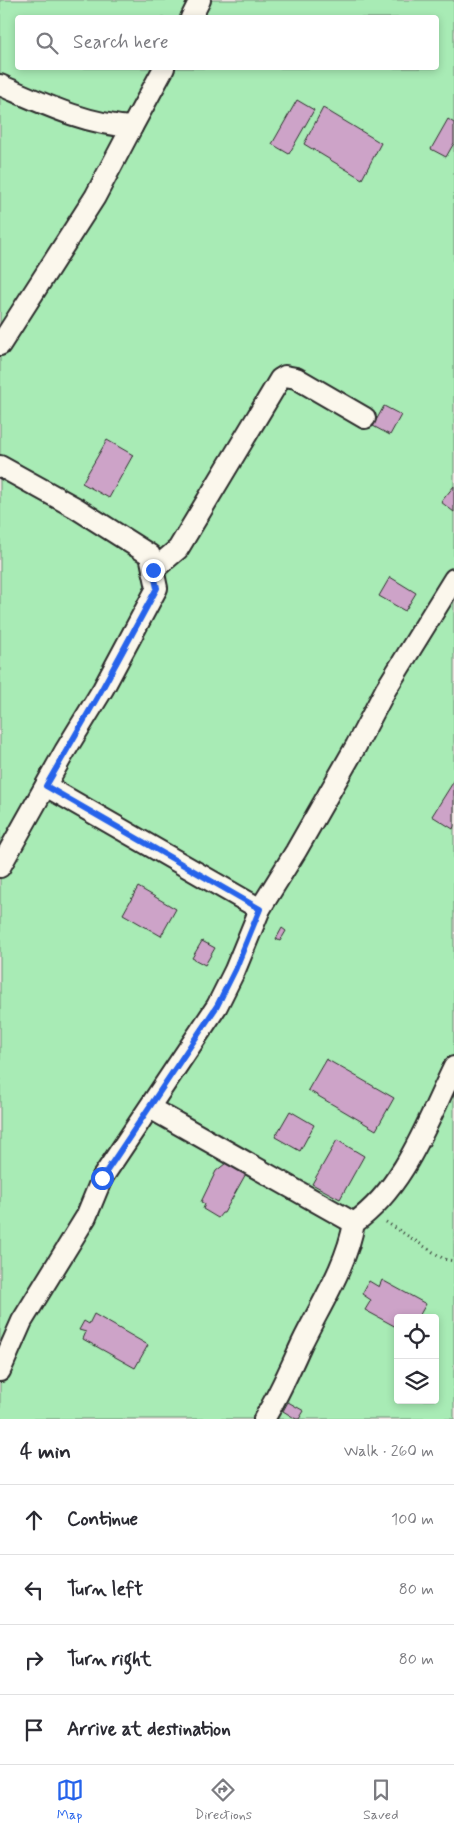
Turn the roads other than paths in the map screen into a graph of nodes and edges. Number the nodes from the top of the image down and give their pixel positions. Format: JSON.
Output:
{"nodes":[{"id":1,"x":200,"y":0,"type":"edge"},
{"id":2,"x":192,"y":15,"type":"edge"},
{"id":3,"x":163,"y":70,"type":"edge"},
{"id":4,"x":0,"y":85,"type":"edge"},
{"id":5,"x":132,"y":127,"type":"junction"},
{"id":6,"x":0,"y":345,"type":"edge"},
{"id":7,"x":365,"y":418,"type":"dead end"},
{"id":8,"x":0,"y":466,"type":"edge"},
{"id":9,"x":153,"y":570,"type":"junction"},
{"id":10,"x":454,"y":579,"type":"edge"},
{"id":11,"x":46,"y":786,"type":"junction"},
{"id":12,"x":0,"y":867,"type":"edge"},
{"id":13,"x":260,"y":909,"type":"junction"},
{"id":14,"x":454,"y":1067,"type":"edge"},
{"id":15,"x":150,"y":1108,"type":"junction"},
{"id":16,"x":354,"y":1224,"type":"junction"},
{"id":17,"x":0,"y":1371,"type":"edge"},
{"id":18,"x":264,"y":1419,"type":"edge"}],
"edges":[{"from":1,"to":2,"type":"street"},
{"from":3,"to":5,"type":"street"},
{"from":4,"to":5,"type":"street"},
{"from":5,"to":6,"type":"street"},
{"from":7,"to":9,"type":"street"},
{"from":8,"to":9,"type":"street"},
{"from":9,"to":11,"type":"street"},
{"from":10,"to":13,"type":"street"},
{"from":11,"to":12,"type":"street"},
{"from":11,"to":13,"type":"street"},
{"from":13,"to":15,"type":"street"},
{"from":14,"to":16,"type":"street"},
{"from":15,"to":16,"type":"street"},
{"from":15,"to":17,"type":"street"},
{"from":16,"to":18,"type":"street"}]}
